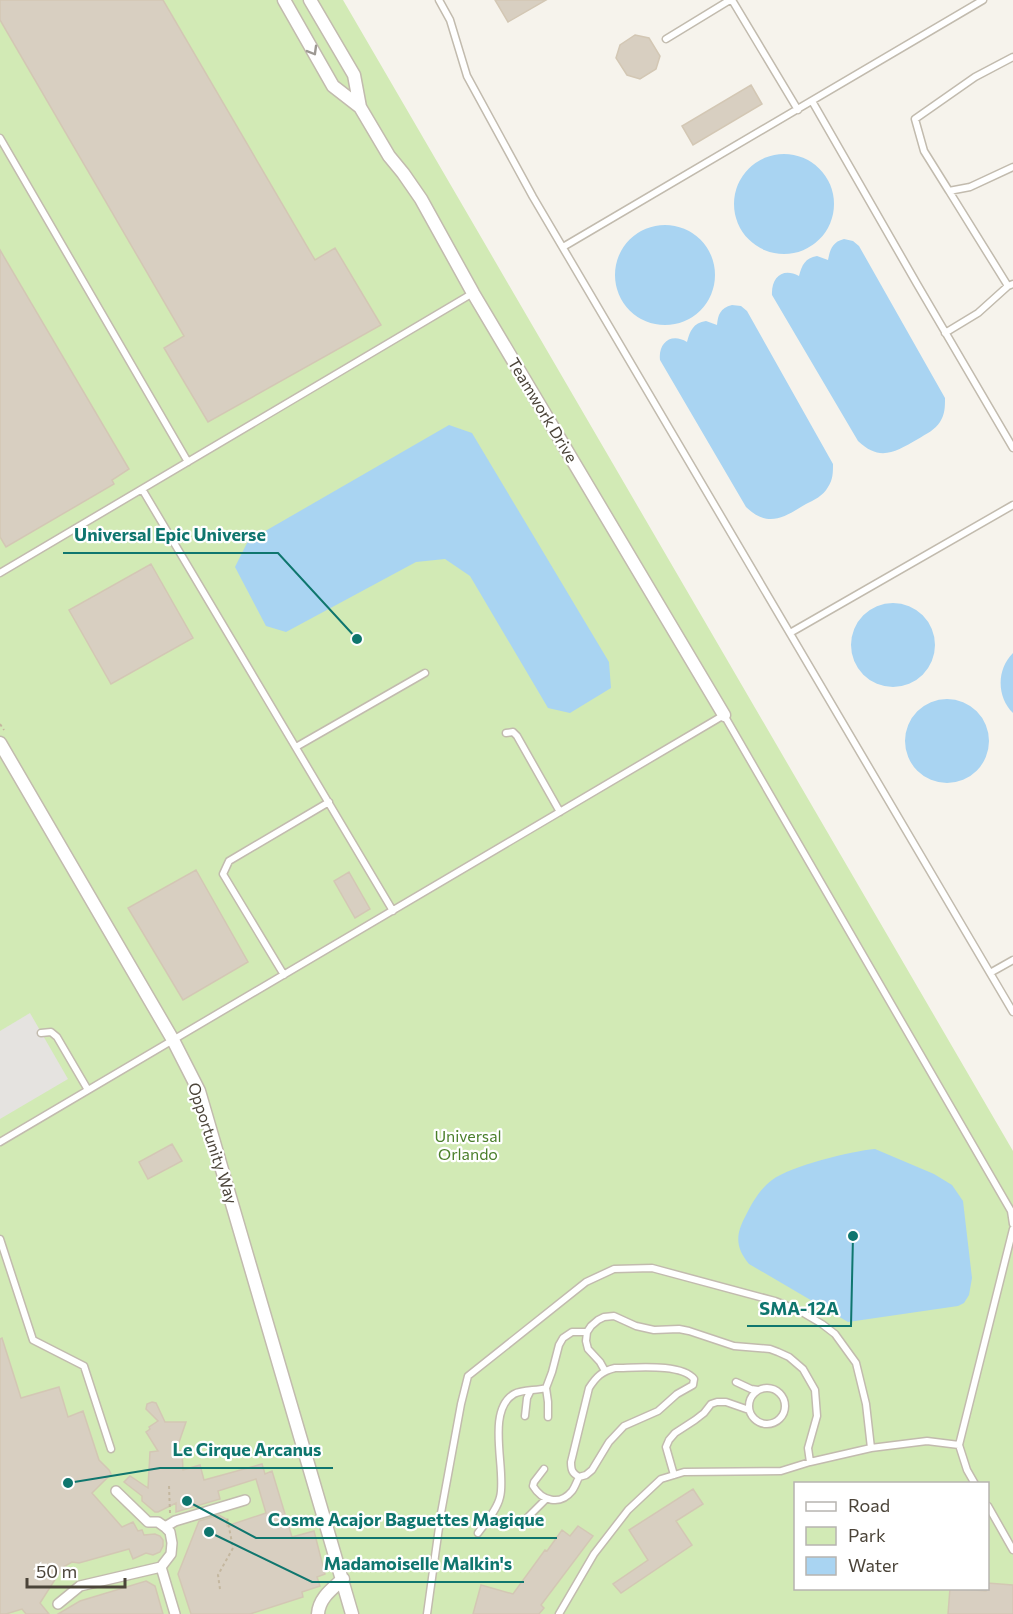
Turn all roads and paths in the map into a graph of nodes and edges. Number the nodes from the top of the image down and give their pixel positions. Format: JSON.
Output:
{"nodes":[{"id":1,"x":284,"y":0,"type":"edge"},
{"id":2,"x":310,"y":0,"type":"edge"},
{"id":3,"x":439,"y":0,"type":"edge"},
{"id":4,"x":731,"y":0,"type":"edge"},
{"id":5,"x":983,"y":0,"type":"edge"},
{"id":6,"x":666,"y":39,"type":"dead end"},
{"id":7,"x":1013,"y":57,"type":"edge"},
{"id":8,"x":812,"y":101,"type":"junction"},
{"id":9,"x":360,"y":107,"type":"junction"},
{"id":10,"x":798,"y":110,"type":"junction"},
{"id":11,"x":0,"y":138,"type":"edge"},
{"id":12,"x":1013,"y":167,"type":"edge"},
{"id":13,"x":950,"y":191,"type":"junction"},
{"id":14,"x":563,"y":247,"type":"junction"},
{"id":15,"x":1011,"y":285,"type":"edge"},
{"id":16,"x":473,"y":292,"type":"junction"},
{"id":17,"x":945,"y":333,"type":"junction"},
{"id":18,"x":1013,"y":448,"type":"edge"},
{"id":19,"x":188,"y":462,"type":"junction"},
{"id":20,"x":142,"y":489,"type":"junction"},
{"id":21,"x":1013,"y":505,"type":"edge"},
{"id":22,"x":0,"y":573,"type":"edge"},
{"id":23,"x":790,"y":633,"type":"junction"},
{"id":24,"x":425,"y":673,"type":"dead end"},
{"id":25,"x":724,"y":715,"type":"junction"},
{"id":26,"x":506,"y":733,"type":"dead end"},
{"id":27,"x":0,"y":743,"type":"edge"},
{"id":28,"x":296,"y":747,"type":"junction"},
{"id":29,"x":329,"y":802,"type":"junction"},
{"id":30,"x":560,"y":812,"type":"junction"},
{"id":31,"x":393,"y":911,"type":"junction"},
{"id":32,"x":1013,"y":960,"type":"edge"},
{"id":33,"x":990,"y":973,"type":"junction"},
{"id":34,"x":284,"y":975,"type":"junction"},
{"id":35,"x":1013,"y":1012,"type":"edge"},
{"id":36,"x":41,"y":1033,"type":"dead end"},
{"id":37,"x":172,"y":1040,"type":"junction"},
{"id":38,"x":88,"y":1090,"type":"junction"},
{"id":39,"x":0,"y":1142,"type":"edge"},
{"id":40,"x":1013,"y":1224,"type":"edge"},
{"id":41,"x":1013,"y":1229,"type":"edge"},
{"id":42,"x":0,"y":1239,"type":"edge"},
{"id":43,"x":587,"y":1332,"type":"junction"},
{"id":44,"x":605,"y":1371,"type":"junction"},
{"id":45,"x":736,"y":1382,"type":"dead end"},
{"id":46,"x":546,"y":1388,"type":"junction"},
{"id":47,"x":759,"y":1390,"type":"junction"},
{"id":48,"x":530,"y":1392,"type":"junction"},
{"id":49,"x":749,"y":1410,"type":"junction"},
{"id":50,"x":525,"y":1416,"type":"dead end"},
{"id":51,"x":549,"y":1417,"type":"dead end"},
{"id":52,"x":959,"y":1445,"type":"junction"},
{"id":53,"x":871,"y":1448,"type":"junction"},
{"id":54,"x":111,"y":1449,"type":"dead end"},
{"id":55,"x":810,"y":1462,"type":"junction"},
{"id":56,"x":544,"y":1469,"type":"dead end"},
{"id":57,"x":674,"y":1475,"type":"junction"},
{"id":58,"x":579,"y":1477,"type":"junction"},
{"id":59,"x":974,"y":1482,"type":"edge"},
{"id":60,"x":169,"y":1486,"type":"dead end"},
{"id":61,"x":116,"y":1491,"type":"dead end"},
{"id":62,"x":546,"y":1499,"type":"junction"},
{"id":63,"x":245,"y":1500,"type":"dead end"},
{"id":64,"x":224,"y":1506,"type":"junction"},
{"id":65,"x":989,"y":1509,"type":"edge"},
{"id":66,"x":170,"y":1512,"type":"dead end"},
{"id":67,"x":524,"y":1521,"type":"dead end"},
{"id":68,"x":165,"y":1527,"type":"junction"},
{"id":69,"x":478,"y":1533,"type":"dead end"},
{"id":70,"x":1013,"y":1550,"type":"edge"},
{"id":71,"x":161,"y":1566,"type":"junction"},
{"id":72,"x":343,"y":1578,"type":"junction"},
{"id":73,"x":220,"y":1589,"type":"dead end"},
{"id":74,"x":58,"y":1604,"type":"dead end"},
{"id":75,"x":175,"y":1614,"type":"edge"},
{"id":76,"x":318,"y":1614,"type":"edge"},
{"id":77,"x":352,"y":1614,"type":"edge"},
{"id":78,"x":428,"y":1614,"type":"edge"},
{"id":79,"x":559,"y":1614,"type":"edge"}],
"edges":[{"from":1,"to":9,"type":"street","name":"Teamwork Drive","one_way":true},
{"from":2,"to":9,"type":"street","name":"Teamwork Drive"},
{"from":3,"to":14,"type":"lane"},
{"from":4,"to":6,"type":"lane"},
{"from":4,"to":10,"type":"lane"},
{"from":5,"to":8,"type":"lane"},
{"from":7,"to":13,"type":"lane"},
{"from":8,"to":10,"type":"lane"},
{"from":8,"to":17,"type":"lane"},
{"from":9,"to":16,"type":"street","name":"Teamwork Drive"},
{"from":10,"to":14,"type":"lane"},
{"from":11,"to":19,"type":"lane"},
{"from":12,"to":13,"type":"lane"},
{"from":13,"to":15,"type":"lane"},
{"from":14,"to":23,"type":"lane"},
{"from":15,"to":17,"type":"lane"},
{"from":16,"to":19,"type":"lane"},
{"from":16,"to":25,"type":"street","name":"Teamwork Drive"},
{"from":17,"to":18,"type":"lane"},
{"from":19,"to":20,"type":"lane"},
{"from":20,"to":22,"type":"lane"},
{"from":20,"to":28,"type":"lane"},
{"from":21,"to":23,"type":"lane"},
{"from":23,"to":33,"type":"lane"},
{"from":24,"to":28,"type":"lane"},
{"from":25,"to":30,"type":"lane"},
{"from":25,"to":40,"type":"lane"},
{"from":26,"to":30,"type":"lane"},
{"from":27,"to":37,"type":"street","name":"Opportunity Way"},
{"from":28,"to":29,"type":"lane"},
{"from":29,"to":31,"type":"lane"},
{"from":29,"to":34,"type":"lane"},
{"from":30,"to":31,"type":"lane"},
{"from":31,"to":34,"type":"lane"},
{"from":32,"to":33,"type":"lane"},
{"from":33,"to":35,"type":"lane"},
{"from":34,"to":37,"type":"lane"},
{"from":36,"to":38,"type":"lane"},
{"from":37,"to":38,"type":"lane"},
{"from":37,"to":72,"type":"street","name":"Opportunity Way"},
{"from":38,"to":39,"type":"lane"},
{"from":41,"to":52,"type":"lane"},
{"from":42,"to":54,"type":"lane"},
{"from":43,"to":44,"type":"lane"},
{"from":43,"to":46,"type":"lane"},
{"from":43,"to":55,"type":"lane"},
{"from":44,"to":58,"type":"lane"},
{"from":44,"to":58,"type":"lane"},
{"from":45,"to":47,"type":"lane"},
{"from":46,"to":48,"type":"lane"},
{"from":46,"to":51,"type":"lane"},
{"from":47,"to":49,"type":"lane"},
{"from":47,"to":49,"type":"lane"},
{"from":48,"to":50,"type":"lane"},
{"from":48,"to":69,"type":"lane"},
{"from":49,"to":57,"type":"lane"},
{"from":52,"to":53,"type":"lane"},
{"from":52,"to":59,"type":"lane"},
{"from":53,"to":55,"type":"lane"},
{"from":53,"to":78,"type":"lane"},
{"from":55,"to":57,"type":"lane"},
{"from":56,"to":62,"type":"lane"},
{"from":57,"to":79,"type":"lane"},
{"from":58,"to":62,"type":"lane"},
{"from":60,"to":66,"type":"path"},
{"from":61,"to":68,"type":"street"},
{"from":62,"to":67,"type":"lane"},
{"from":63,"to":64,"type":"street"},
{"from":64,"to":68,"type":"street"},
{"from":64,"to":73,"type":"path"},
{"from":65,"to":70,"type":"lane"},
{"from":68,"to":71,"type":"street"},
{"from":71,"to":74,"type":"street"},
{"from":71,"to":75,"type":"street"},
{"from":72,"to":76,"type":"street"},
{"from":72,"to":77,"type":"street","name":"Opportunity Way"}]}
